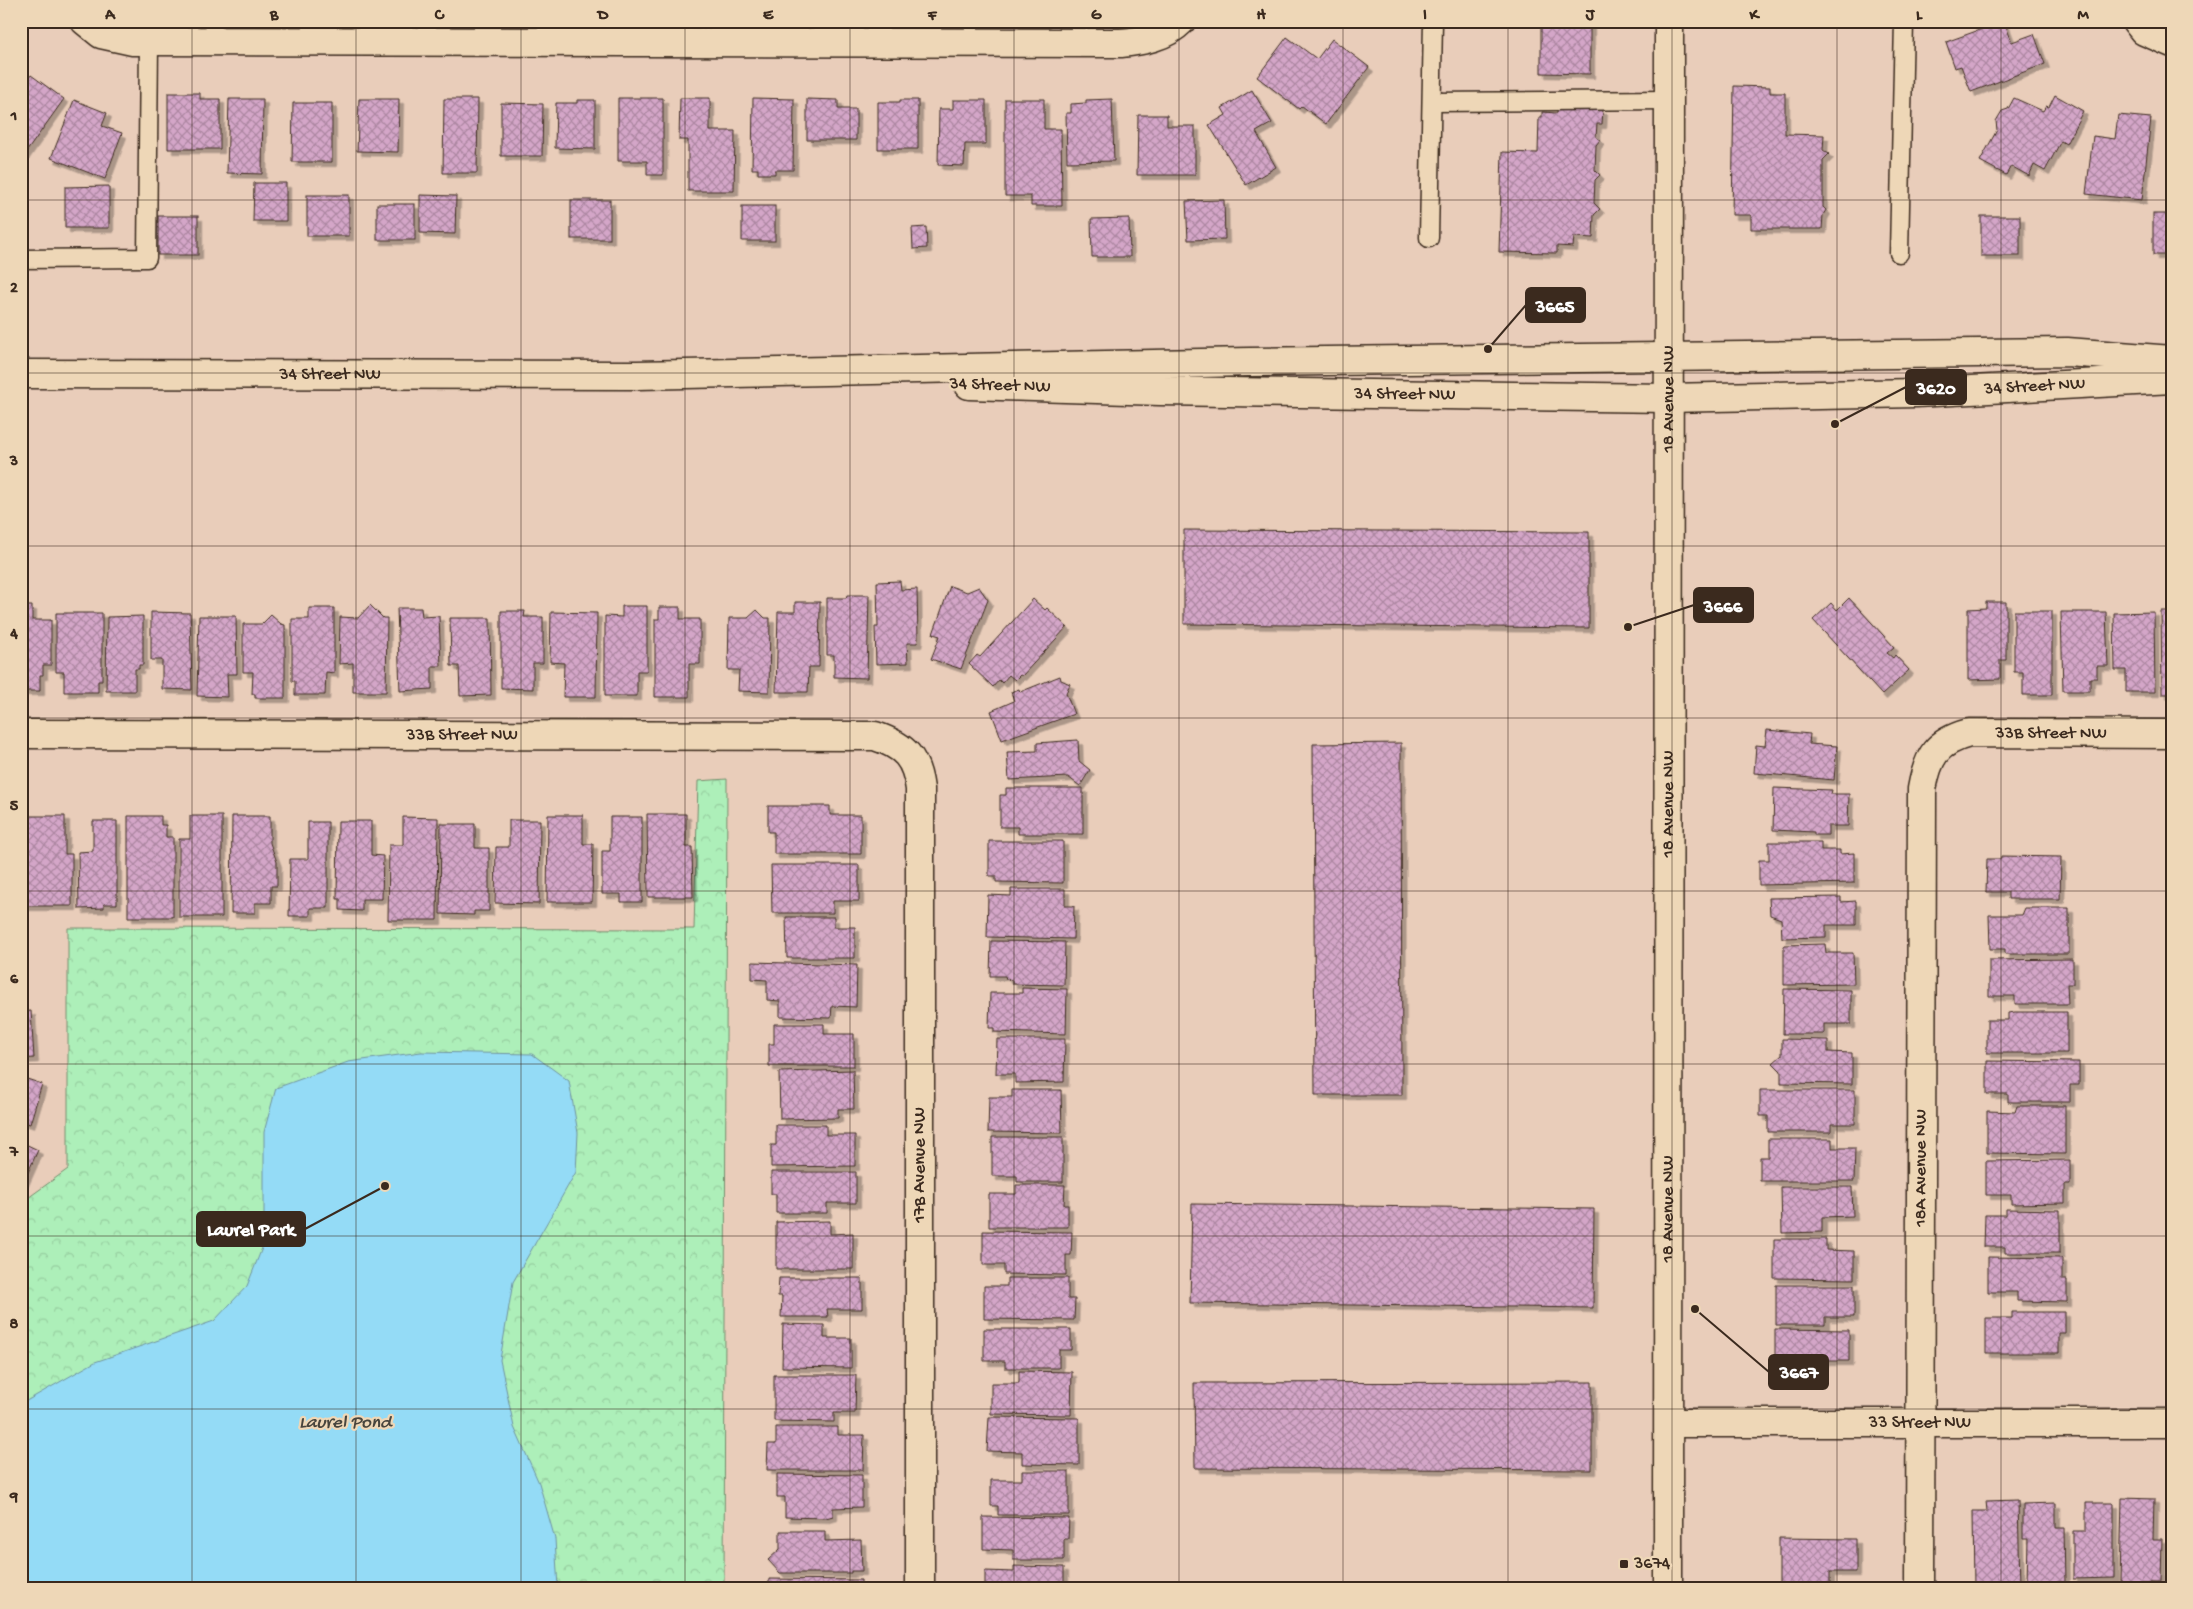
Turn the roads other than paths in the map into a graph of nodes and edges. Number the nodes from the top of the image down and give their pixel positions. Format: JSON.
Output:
{"nodes":[{"id":1,"x":1433,"y":21,"type":"edge"},
{"id":2,"x":1669,"y":21,"type":"edge"},
{"id":3,"x":1904,"y":21,"type":"edge"},
{"id":4,"x":1180,"y":22,"type":"edge"},
{"id":5,"x":89,"y":25,"type":"edge"},
{"id":6,"x":2140,"y":26,"type":"edge"},
{"id":7,"x":755,"y":31,"type":"edge"},
{"id":8,"x":148,"y":41,"type":"junction"},
{"id":9,"x":2172,"y":43,"type":"edge"},
{"id":10,"x":1668,"y":100,"type":"junction"},
{"id":11,"x":1432,"y":102,"type":"junction"},
{"id":12,"x":1429,"y":238,"type":"dead end"},
{"id":13,"x":1899,"y":253,"type":"dead end"},
{"id":14,"x":21,"y":258,"type":"edge"},
{"id":15,"x":1669,"y":356,"type":"junction"},
{"id":16,"x":2172,"y":360,"type":"edge"},
{"id":17,"x":21,"y":374,"type":"edge"},
{"id":18,"x":637,"y":375,"type":"junction"},
{"id":19,"x":2172,"y":379,"type":"edge"},
{"id":20,"x":1668,"y":398,"type":"junction"},
{"id":21,"x":21,"y":734,"type":"edge"},
{"id":22,"x":2172,"y":734,"type":"edge"},
{"id":23,"x":901,"y":748,"type":"joint"},
{"id":24,"x":1934,"y":751,"type":"joint"},
{"id":25,"x":1920,"y":1421,"type":"junction"},
{"id":26,"x":2172,"y":1422,"type":"edge"},
{"id":27,"x":1669,"y":1423,"type":"junction"},
{"id":28,"x":920,"y":1588,"type":"edge"},
{"id":29,"x":1668,"y":1588,"type":"edge"},
{"id":30,"x":1920,"y":1588,"type":"edge"}],
"edges":[{"from":1,"to":11,"type":"lane"},
{"from":2,"to":10,"type":"street","name":"18 Avenue NW"},
{"from":3,"to":13,"type":"lane"},
{"from":4,"to":7,"type":"street"},
{"from":5,"to":8,"type":"street"},
{"from":6,"to":9,"type":"street"},
{"from":7,"to":8,"type":"street"},
{"from":8,"to":14,"type":"lane"},
{"from":10,"to":11,"type":"lane"},
{"from":10,"to":15,"type":"street","name":"18 Avenue NW"},
{"from":11,"to":12,"type":"lane"},
{"from":15,"to":16,"type":"street","name":"34 Street NW"},
{"from":15,"to":18,"type":"street","name":"34 Street NW"},
{"from":15,"to":20,"type":"street","name":"18 Avenue NW"},
{"from":17,"to":18,"type":"street","name":"34 Street NW"},
{"from":18,"to":20,"type":"street","name":"34 Street NW"},
{"from":19,"to":20,"type":"street","name":"34 Street NW"},
{"from":20,"to":27,"type":"street","name":"18 Avenue NW"},
{"from":21,"to":23,"type":"street","name":"33B Street NW"},
{"from":22,"to":24,"type":"street","name":"33B Street NW"},
{"from":23,"to":28,"type":"street","name":"17B Avenue NW"},
{"from":24,"to":25,"type":"street","name":"18A Avenue NW"},
{"from":25,"to":26,"type":"street","name":"33 Street NW"},
{"from":25,"to":27,"type":"street","name":"33 Street NW"},
{"from":25,"to":30,"type":"street","name":"18A Avenue NW"},
{"from":27,"to":29,"type":"street","name":"18 Avenue NW"}]}
